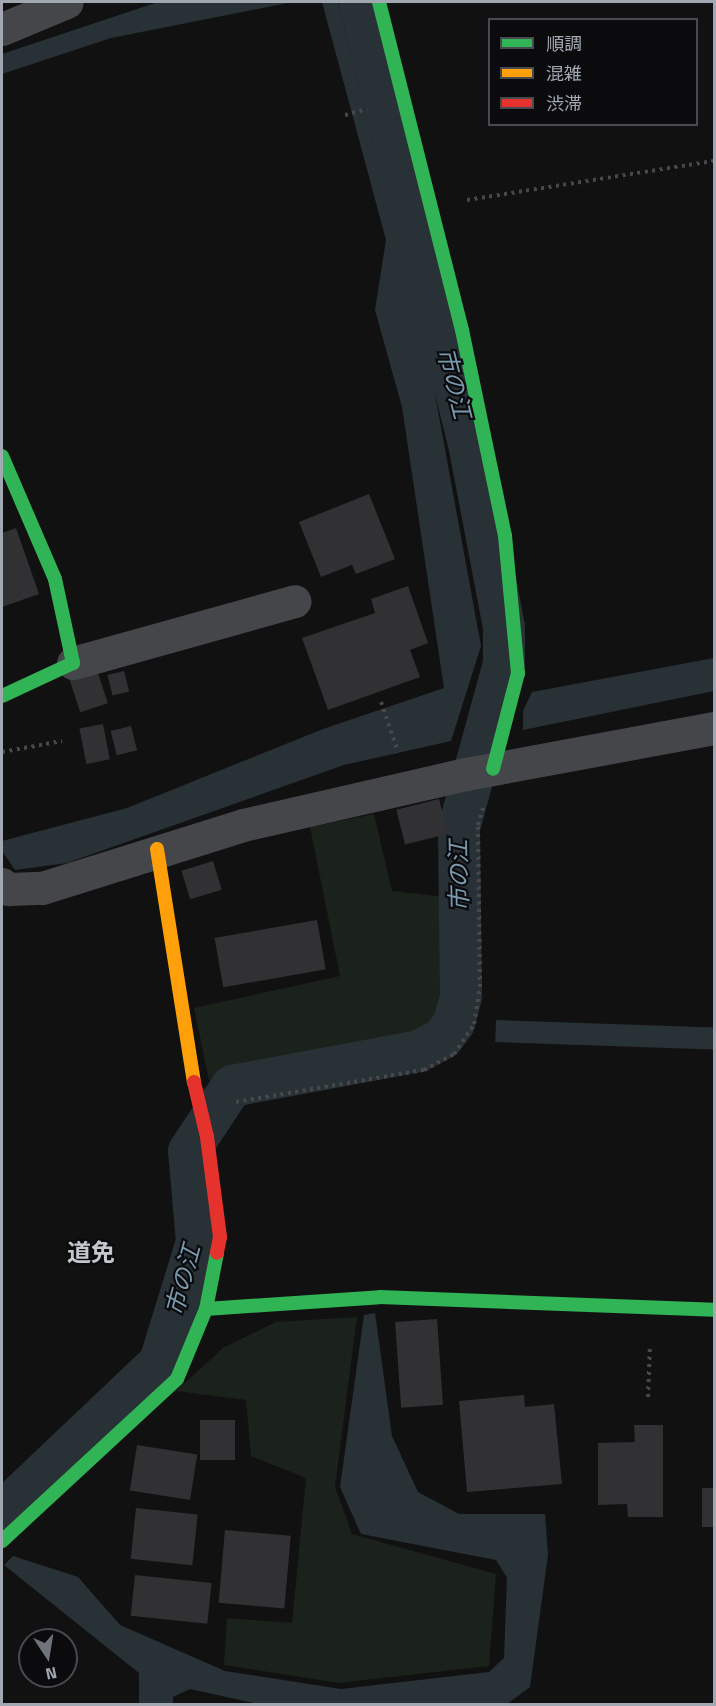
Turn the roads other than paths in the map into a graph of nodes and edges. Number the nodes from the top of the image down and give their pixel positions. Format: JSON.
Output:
{"nodes":[{"id":1,"x":67,"y":2,"type":"edge"},
{"id":2,"x":379,"y":2,"type":"edge"},
{"id":3,"x":2,"y":29,"type":"edge"},
{"id":4,"x":2,"y":456,"type":"edge"},
{"id":5,"x":295,"y":601,"type":"dead end"},
{"id":6,"x":73,"y":663,"type":"junction"},
{"id":7,"x":2,"y":696,"type":"edge"},
{"id":8,"x":714,"y":728,"type":"edge"},
{"id":9,"x":479,"y":771,"type":"junction"},
{"id":10,"x":156,"y":849,"type":"junction"},
{"id":11,"x":4,"y":888,"type":"edge"},
{"id":12,"x":206,"y":1309,"type":"junction"},
{"id":13,"x":714,"y":1310,"type":"edge"},
{"id":14,"x":2,"y":1541,"type":"edge"}],
"edges":[{"from":1,"to":3,"type":"street"},
{"from":2,"to":9,"type":"street"},
{"from":4,"to":6,"type":"street"},
{"from":5,"to":6,"type":"street"},
{"from":6,"to":7,"type":"street"},
{"from":8,"to":9,"type":"street"},
{"from":9,"to":10,"type":"street"},
{"from":10,"to":11,"type":"street"},
{"from":10,"to":12,"type":"street"},
{"from":12,"to":13,"type":"street"},
{"from":12,"to":14,"type":"street"}]}
